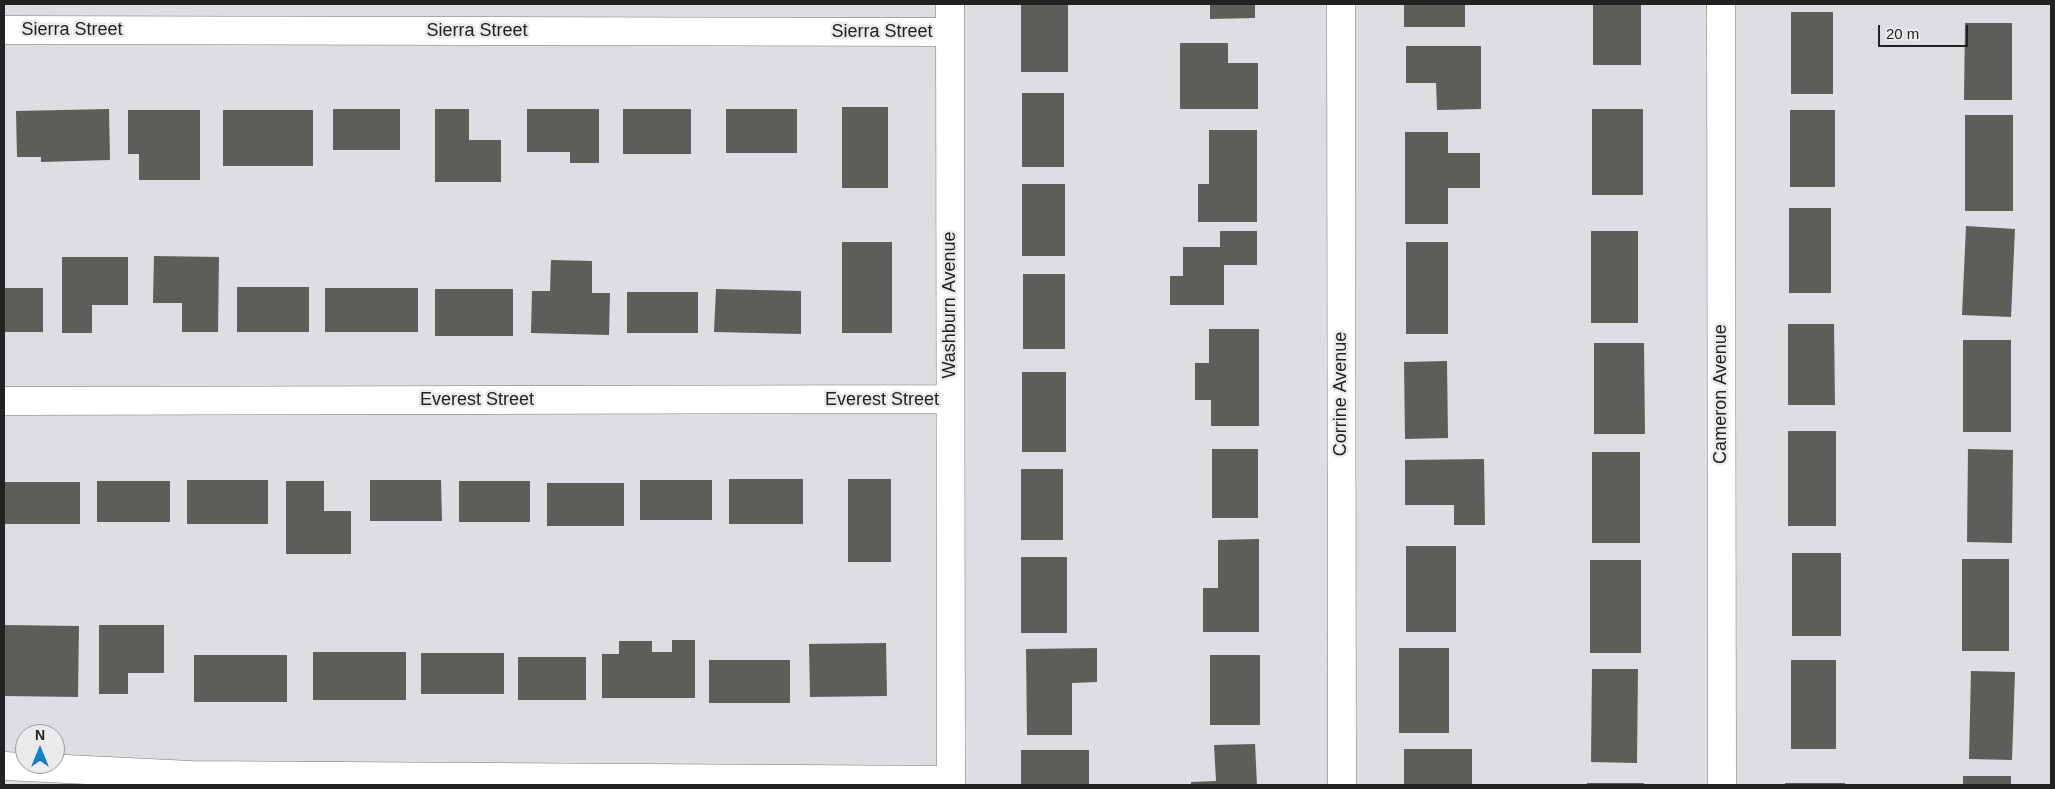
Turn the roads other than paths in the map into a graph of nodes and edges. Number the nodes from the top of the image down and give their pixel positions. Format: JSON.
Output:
{"nodes":[{"id":1,"x":950,"y":4,"type":"edge"},
{"id":2,"x":1341,"y":4,"type":"edge"},
{"id":3,"x":1721,"y":4,"type":"edge"},
{"id":4,"x":4,"y":30,"type":"edge"},
{"id":5,"x":950,"y":32,"type":"junction"},
{"id":6,"x":950,"y":400,"type":"junction"},
{"id":7,"x":4,"y":401,"type":"edge"},
{"id":8,"x":4,"y":766,"type":"edge"},
{"id":9,"x":951,"y":783,"type":"edge"},
{"id":10,"x":1342,"y":785,"type":"edge"},
{"id":11,"x":1722,"y":785,"type":"edge"}],
"edges":[{"from":1,"to":5,"type":"street","name":"Washburn Avenue"},
{"from":2,"to":10,"type":"street","name":"Corrine Avenue"},
{"from":3,"to":11,"type":"street","name":"Cameron Avenue"},
{"from":4,"to":5,"type":"street","name":"Sierra Street"},
{"from":5,"to":6,"type":"street","name":"Washburn Avenue"},
{"from":6,"to":7,"type":"street","name":"Everest Street"},
{"from":6,"to":9,"type":"street","name":"Washburn Avenue"},
{"from":8,"to":9,"type":"street"}]}
